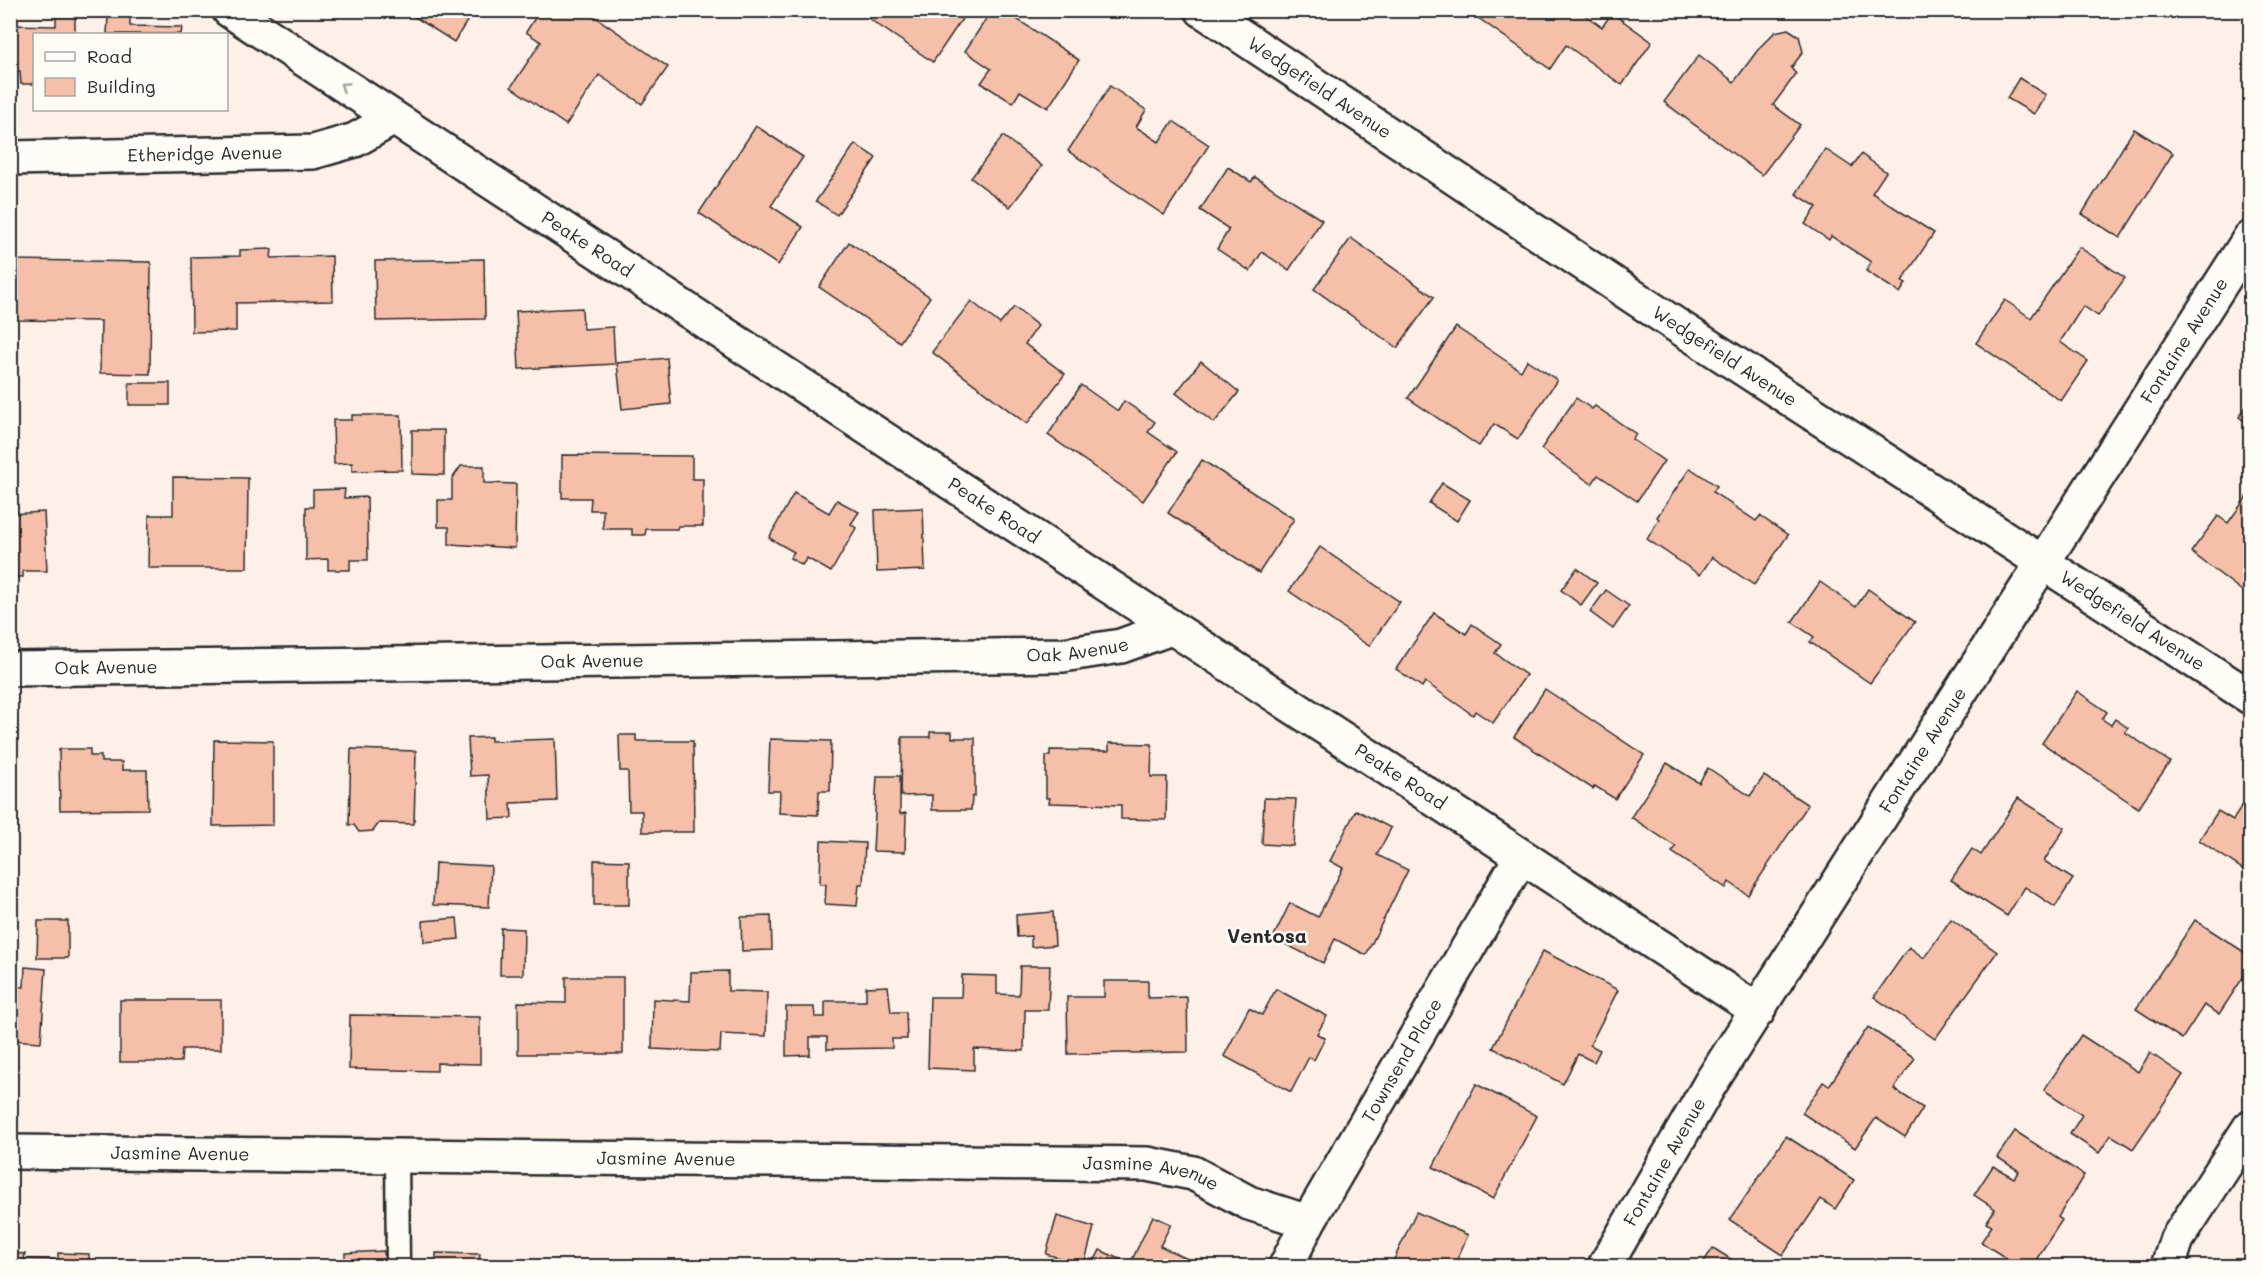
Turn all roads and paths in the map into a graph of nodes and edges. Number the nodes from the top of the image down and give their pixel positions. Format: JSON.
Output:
{"nodes":[{"id":1,"x":229,"y":10,"type":"edge"},
{"id":2,"x":1202,"y":10,"type":"edge"},
{"id":3,"x":392,"y":119,"type":"junction"},
{"id":4,"x":10,"y":158,"type":"edge"},
{"id":5,"x":2250,"y":238,"type":"edge"},
{"id":6,"x":2043,"y":562,"type":"junction"},
{"id":7,"x":1171,"y":628,"type":"junction"},
{"id":8,"x":10,"y":669,"type":"edge"},
{"id":9,"x":2250,"y":697,"type":"edge"},
{"id":10,"x":1521,"y":857,"type":"junction"},
{"id":11,"x":1758,"y":1011,"type":"junction"},
{"id":12,"x":2250,"y":1127,"type":"edge"},
{"id":13,"x":10,"y":1152,"type":"edge"},
{"id":14,"x":397,"y":1156,"type":"junction"},
{"id":15,"x":1308,"y":1222,"type":"junction"},
{"id":16,"x":398,"y":1266,"type":"edge"},
{"id":17,"x":1286,"y":1266,"type":"edge"},
{"id":18,"x":1605,"y":1266,"type":"edge"},
{"id":19,"x":2168,"y":1266,"type":"edge"}],
"edges":[{"from":3,"to":1,"type":"street","name":"Peake Road","one_way":true},
{"from":2,"to":6,"type":"street","name":"Wedgefield Avenue"},
{"from":3,"to":4,"type":"street","name":"Etheridge Avenue"},
{"from":3,"to":7,"type":"street","name":"Peake Road"},
{"from":5,"to":6,"type":"street","name":"Fontaine Avenue"},
{"from":6,"to":9,"type":"street","name":"Wedgefield Avenue"},
{"from":6,"to":11,"type":"street","name":"Fontaine Avenue"},
{"from":7,"to":8,"type":"street","name":"Oak Avenue"},
{"from":7,"to":10,"type":"street","name":"Peake Road"},
{"from":10,"to":11,"type":"street","name":"Peake Road"},
{"from":10,"to":15,"type":"street","name":"Townsend Place"},
{"from":11,"to":18,"type":"street","name":"Fontaine Avenue"},
{"from":12,"to":19,"type":"street"},
{"from":13,"to":14,"type":"street","name":"Jasmine Avenue"},
{"from":14,"to":15,"type":"street","name":"Jasmine Avenue"},
{"from":14,"to":16,"type":"lane"},
{"from":15,"to":17,"type":"street","name":"Townsend Place"}]}
